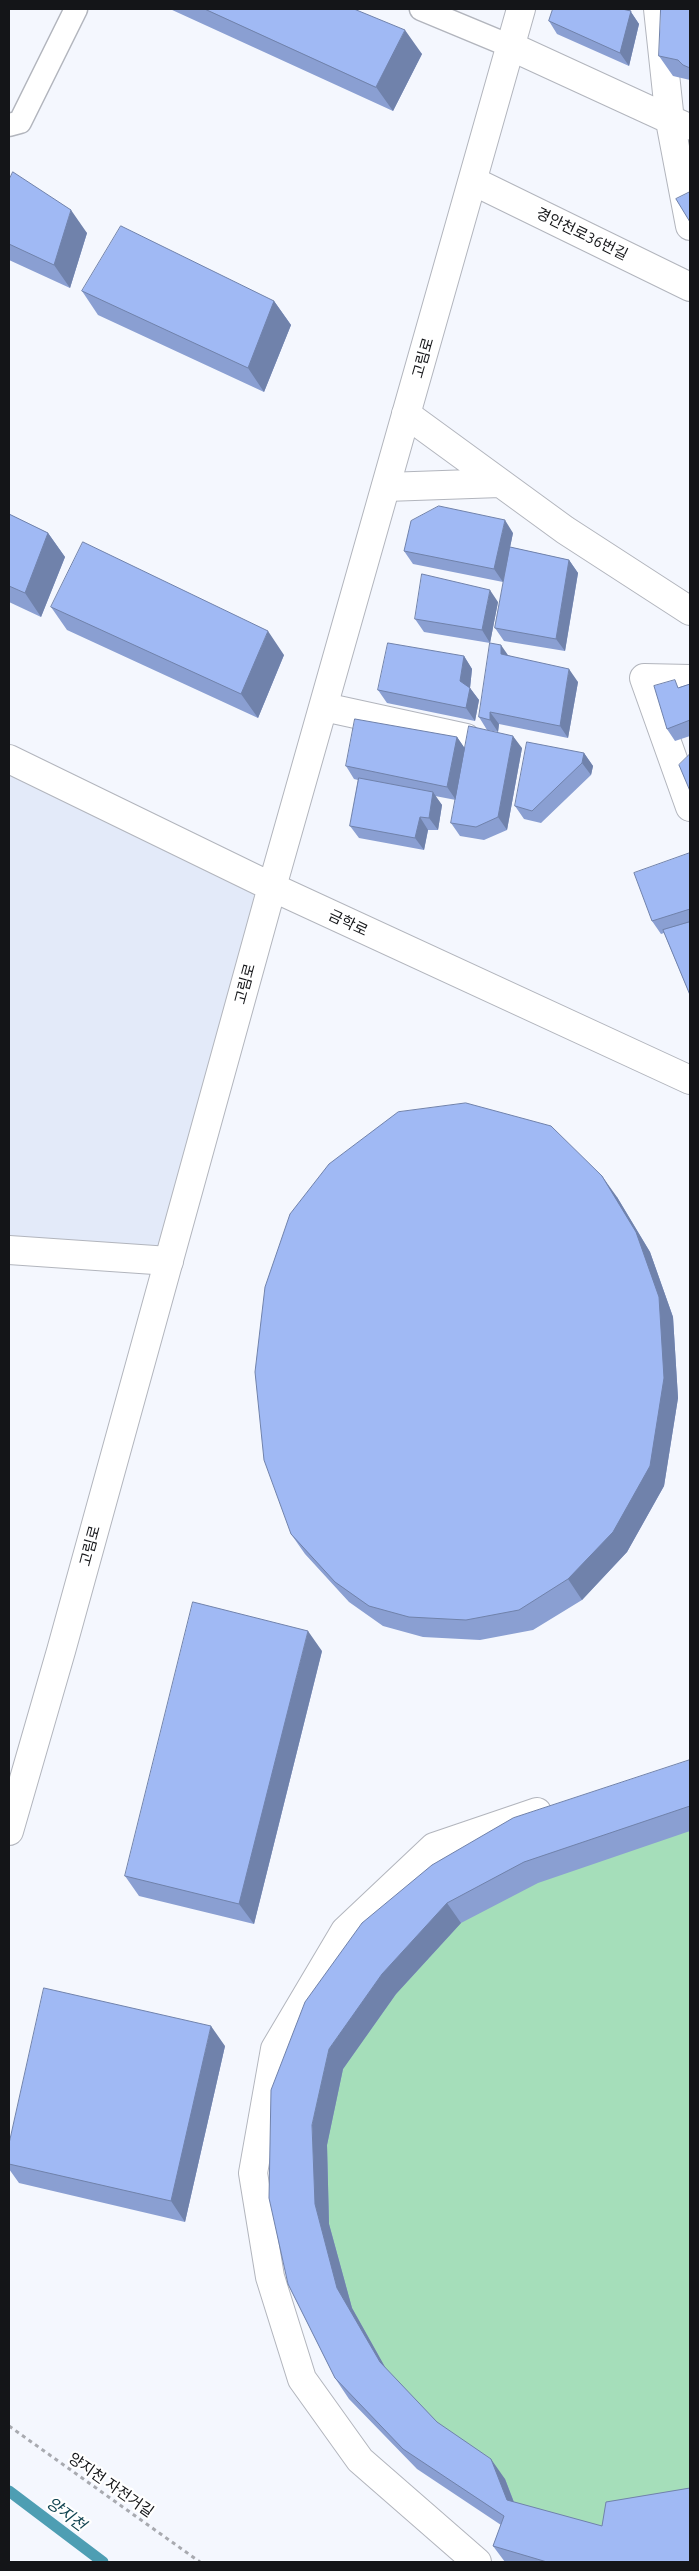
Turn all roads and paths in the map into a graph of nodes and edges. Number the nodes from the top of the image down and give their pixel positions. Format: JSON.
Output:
{"nodes":[{"id":1,"x":76,"y":9,"type":"edge"},
{"id":2,"x":421,"y":9,"type":"edge"},
{"id":3,"x":521,"y":9,"type":"edge"},
{"id":4,"x":658,"y":9,"type":"edge"},
{"id":5,"x":510,"y":46,"type":"junction"},
{"id":6,"x":680,"y":124,"type":"edge"},
{"id":7,"x":9,"y":125,"type":"edge"},
{"id":8,"x":473,"y":181,"type":"junction"},
{"id":9,"x":690,"y":226,"type":"edge"},
{"id":10,"x":690,"y":287,"type":"edge"},
{"id":11,"x":406,"y":414,"type":"junction"},
{"id":12,"x":500,"y":483,"type":"junction"},
{"id":13,"x":386,"y":487,"type":"junction"},
{"id":14,"x":690,"y":611,"type":"edge"},
{"id":15,"x":690,"y":679,"type":"edge"},
{"id":16,"x":324,"y":707,"type":"junction"},
{"id":17,"x":466,"y":738,"type":"edge"},
{"id":18,"x":9,"y":759,"type":"edge"},
{"id":19,"x":690,"y":807,"type":"edge"},
{"id":20,"x":272,"y":887,"type":"junction"},
{"id":21,"x":690,"y":1080,"type":"edge"},
{"id":22,"x":9,"y":1250,"type":"edge"},
{"id":23,"x":169,"y":1261,"type":"junction"},
{"id":24,"x":562,"y":1804,"type":"edge"},
{"id":25,"x":9,"y":1831,"type":"edge"},
{"id":26,"x":9,"y":2426,"type":"edge"},
{"id":27,"x":200,"y":2562,"type":"edge"},
{"id":28,"x":476,"y":2562,"type":"edge"}],
"edges":[{"from":1,"to":7,"type":"lane"},
{"from":2,"to":5,"type":"lane"},
{"from":3,"to":5,"type":"street","name":"고림로"},
{"from":4,"to":6,"type":"street"},
{"from":5,"to":6,"type":"street"},
{"from":5,"to":8,"type":"street","name":"고림로"},
{"from":6,"to":9,"type":"street"},
{"from":8,"to":10,"type":"street","name":"경안천로36번길"},
{"from":8,"to":11,"type":"street","name":"고림로"},
{"from":11,"to":12,"type":"street"},
{"from":11,"to":13,"type":"street","name":"고림로"},
{"from":12,"to":13,"type":"street"},
{"from":12,"to":14,"type":"street"},
{"from":13,"to":16,"type":"street","name":"고림로"},
{"from":15,"to":19,"type":"street"},
{"from":16,"to":17,"type":"street"},
{"from":16,"to":20,"type":"street","name":"고림로"},
{"from":18,"to":20,"type":"street","name":"금학로"},
{"from":20,"to":21,"type":"street","name":"금학로"},
{"from":20,"to":23,"type":"street","name":"고림로"},
{"from":22,"to":23,"type":"street"},
{"from":23,"to":25,"type":"street","name":"고림로"},
{"from":24,"to":28,"type":"street"},
{"from":26,"to":27,"type":"path","name":"양지천 자전거길"}]}
